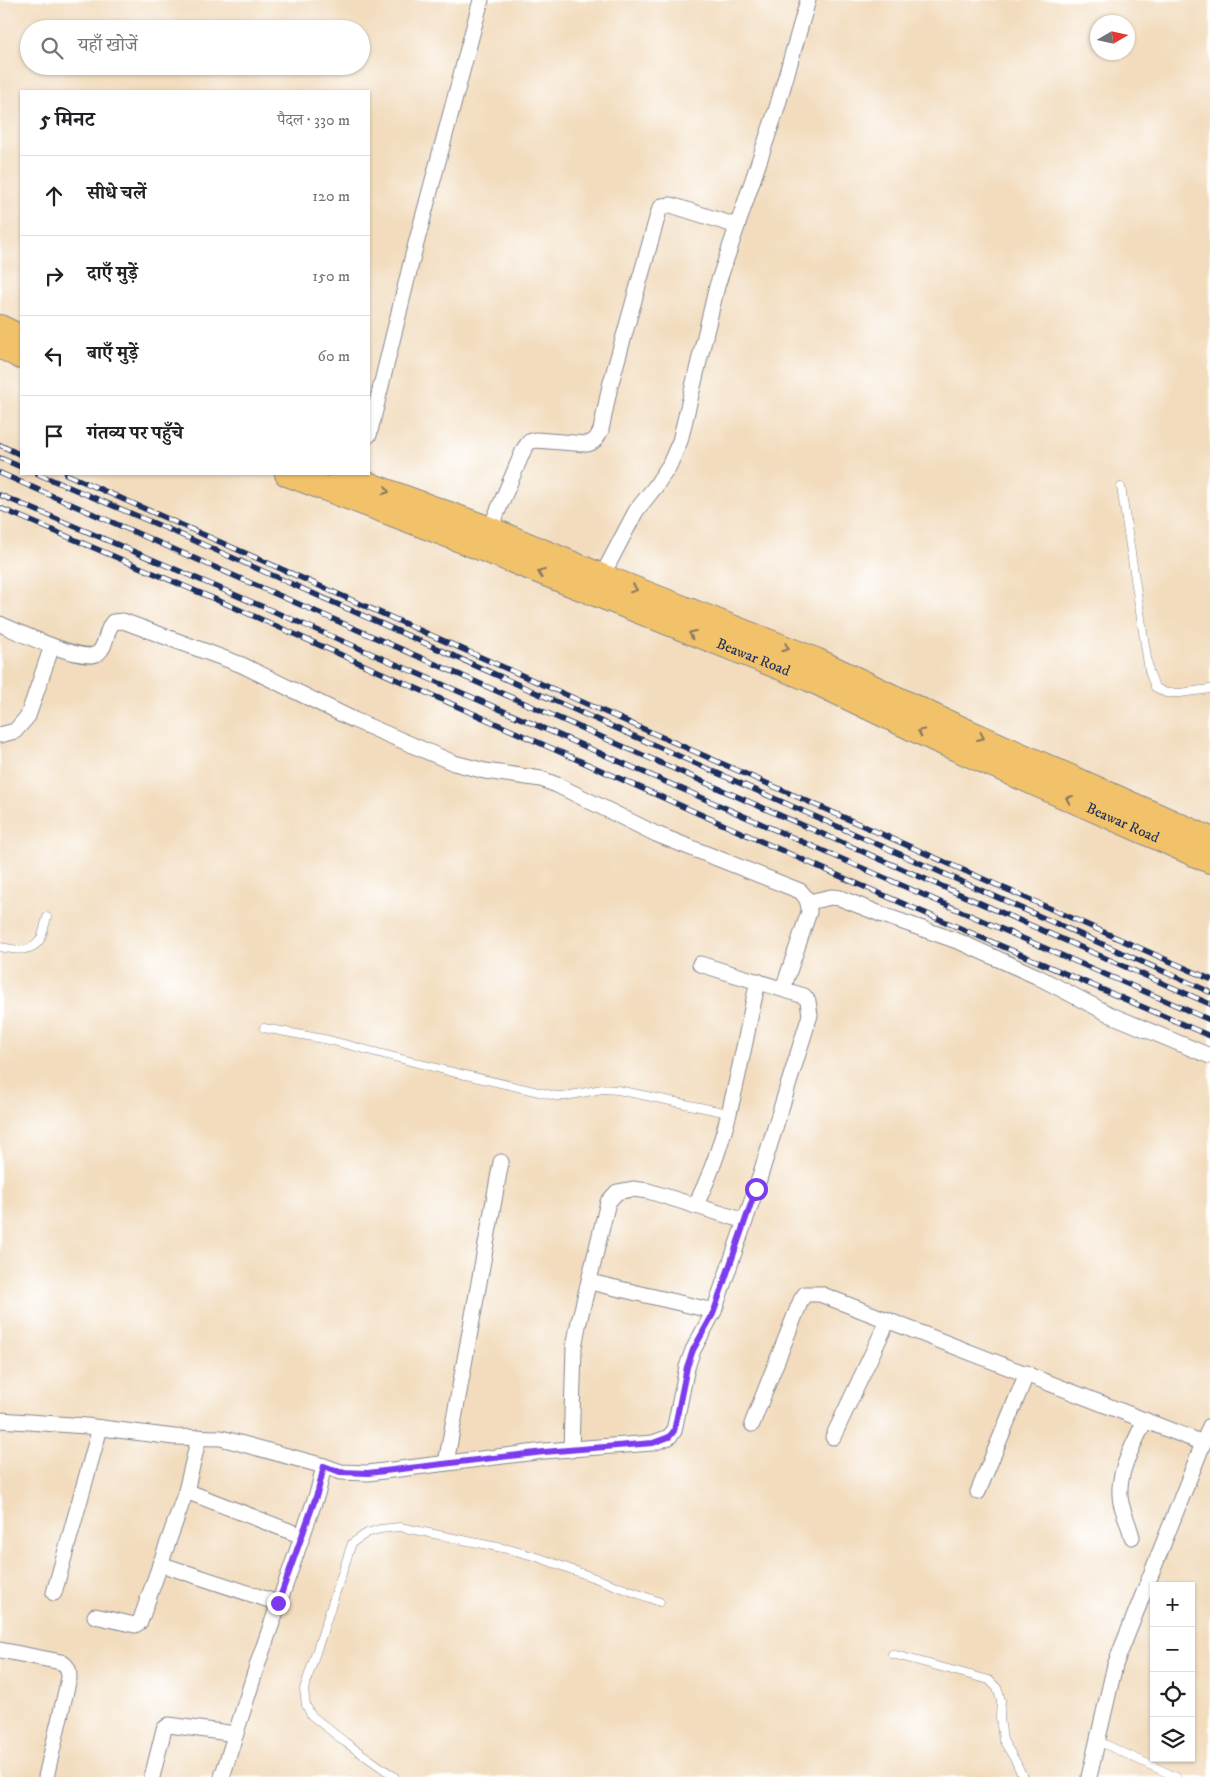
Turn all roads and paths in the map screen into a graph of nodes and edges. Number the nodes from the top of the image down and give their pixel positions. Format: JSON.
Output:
{"nodes":[{"id":1,"x":481,"y":0,"type":"edge"},
{"id":2,"x":808,"y":0,"type":"edge"},
{"id":3,"x":737,"y":226,"type":"junction"},
{"id":4,"x":0,"y":327,"type":"edge"},
{"id":5,"x":20,"y":337,"type":"edge"},
{"id":6,"x":0,"y":346,"type":"edge"},
{"id":7,"x":20,"y":356,"type":"edge"},
{"id":8,"x":370,"y":431,"type":"edge"},
{"id":9,"x":290,"y":475,"type":"edge"},
{"id":10,"x":352,"y":476,"type":"edge"},
{"id":11,"x":1121,"y":487,"type":"dead end"},
{"id":12,"x":490,"y":529,"type":"junction"},
{"id":13,"x":602,"y":576,"type":"junction"},
{"id":14,"x":0,"y":624,"type":"edge"},
{"id":15,"x":52,"y":646,"type":"junction"},
{"id":16,"x":1210,"y":689,"type":"edge"},
{"id":17,"x":0,"y":735,"type":"edge"},
{"id":18,"x":1210,"y":839,"type":"edge"},
{"id":19,"x":1210,"y":861,"type":"edge"},
{"id":20,"x":809,"y":902,"type":"junction"},
{"id":21,"x":47,"y":917,"type":"dead end"},
{"id":22,"x":0,"y":947,"type":"edge"},
{"id":23,"x":700,"y":964,"type":"dead end"},
{"id":24,"x":758,"y":981,"type":"junction"},
{"id":25,"x":783,"y":989,"type":"junction"},
{"id":26,"x":264,"y":1028,"type":"dead end"},
{"id":27,"x":1210,"y":1056,"type":"edge"},
{"id":28,"x":728,"y":1113,"type":"junction"},
{"id":29,"x":501,"y":1162,"type":"dead end"},
{"id":30,"x":695,"y":1206,"type":"junction"},
{"id":31,"x":745,"y":1221,"type":"junction"},
{"id":32,"x":590,"y":1282,"type":"junction"},
{"id":33,"x":714,"y":1311,"type":"junction"},
{"id":34,"x":888,"y":1320,"type":"junction"},
{"id":35,"x":1027,"y":1374,"type":"junction"},
{"id":36,"x":0,"y":1420,"type":"edge"},
{"id":37,"x":1145,"y":1420,"type":"junction"},
{"id":38,"x":752,"y":1424,"type":"dead end"},
{"id":39,"x":1210,"y":1426,"type":"edge"},
{"id":40,"x":100,"y":1428,"type":"junction"},
{"id":41,"x":199,"y":1437,"type":"junction"},
{"id":42,"x":833,"y":1437,"type":"dead end"},
{"id":43,"x":1203,"y":1443,"type":"junction"},
{"id":44,"x":571,"y":1450,"type":"junction"},
{"id":45,"x":446,"y":1463,"type":"junction"},
{"id":46,"x":324,"y":1466,"type":"junction"},
{"id":47,"x":186,"y":1491,"type":"junction"},
{"id":48,"x":978,"y":1492,"type":"dead end"},
{"id":49,"x":302,"y":1536,"type":"junction"},
{"id":50,"x":1132,"y":1537,"type":"dead end"},
{"id":51,"x":160,"y":1564,"type":"junction"},
{"id":52,"x":54,"y":1593,"type":"dead end"},
{"id":53,"x":660,"y":1602,"type":"dead end"},
{"id":54,"x":278,"y":1603,"type":"junction"},
{"id":55,"x":95,"y":1616,"type":"dead end"},
{"id":56,"x":0,"y":1650,"type":"edge"},
{"id":57,"x":892,"y":1654,"type":"dead end"},
{"id":58,"x":236,"y":1734,"type":"junction"},
{"id":59,"x":1098,"y":1741,"type":"junction"},
{"id":60,"x":46,"y":1777,"type":"edge"},
{"id":61,"x":152,"y":1777,"type":"edge"},
{"id":62,"x":222,"y":1777,"type":"edge"},
{"id":63,"x":395,"y":1777,"type":"edge"},
{"id":64,"x":1023,"y":1777,"type":"edge"},
{"id":65,"x":1089,"y":1777,"type":"edge"},
{"id":66,"x":1176,"y":1777,"type":"edge"}],
"edges":[{"from":1,"to":8,"type":"street"},
{"from":2,"to":3,"type":"street"},
{"from":3,"to":12,"type":"street"},
{"from":3,"to":13,"type":"street"},
{"from":4,"to":5,"type":"main road"},
{"from":6,"to":7,"type":"main road"},
{"from":19,"to":9,"type":"main road","name":"Beawar Road","one_way":true},
{"from":10,"to":12,"type":"main road","name":"Beawar Road","one_way":true},
{"from":11,"to":16,"type":"lane"},
{"from":12,"to":13,"type":"main road","name":"Beawar Road"},
{"from":13,"to":18,"type":"main road","name":"Beawar Road","one_way":true},
{"from":14,"to":15,"type":"street"},
{"from":15,"to":17,"type":"street"},
{"from":15,"to":20,"type":"street"},
{"from":20,"to":25,"type":"street"},
{"from":20,"to":27,"type":"street"},
{"from":21,"to":22,"type":"lane"},
{"from":23,"to":24,"type":"street"},
{"from":24,"to":25,"type":"street"},
{"from":24,"to":28,"type":"street"},
{"from":25,"to":31,"type":"street"},
{"from":26,"to":28,"type":"lane"},
{"from":28,"to":30,"type":"street"},
{"from":29,"to":45,"type":"street"},
{"from":30,"to":31,"type":"street"},
{"from":30,"to":32,"type":"street"},
{"from":31,"to":33,"type":"street"},
{"from":32,"to":33,"type":"street"},
{"from":32,"to":44,"type":"street"},
{"from":33,"to":44,"type":"street"},
{"from":34,"to":35,"type":"street"},
{"from":34,"to":38,"type":"street"},
{"from":34,"to":42,"type":"street"},
{"from":35,"to":37,"type":"street"},
{"from":35,"to":48,"type":"street"},
{"from":36,"to":40,"type":"street"},
{"from":37,"to":43,"type":"street"},
{"from":37,"to":50,"type":"street"},
{"from":39,"to":43,"type":"street"},
{"from":40,"to":41,"type":"street"},
{"from":40,"to":52,"type":"street"},
{"from":41,"to":46,"type":"street"},
{"from":41,"to":47,"type":"street"},
{"from":43,"to":59,"type":"street"},
{"from":44,"to":45,"type":"street"},
{"from":45,"to":46,"type":"street"},
{"from":46,"to":49,"type":"street"},
{"from":47,"to":49,"type":"street"},
{"from":47,"to":51,"type":"street"},
{"from":49,"to":54,"type":"street"},
{"from":51,"to":54,"type":"street"},
{"from":51,"to":55,"type":"street"},
{"from":53,"to":63,"type":"lane"},
{"from":54,"to":58,"type":"street"},
{"from":56,"to":60,"type":"street"},
{"from":57,"to":64,"type":"lane"},
{"from":58,"to":61,"type":"street"},
{"from":58,"to":62,"type":"street"},
{"from":59,"to":65,"type":"street"},
{"from":59,"to":66,"type":"lane"}]}
